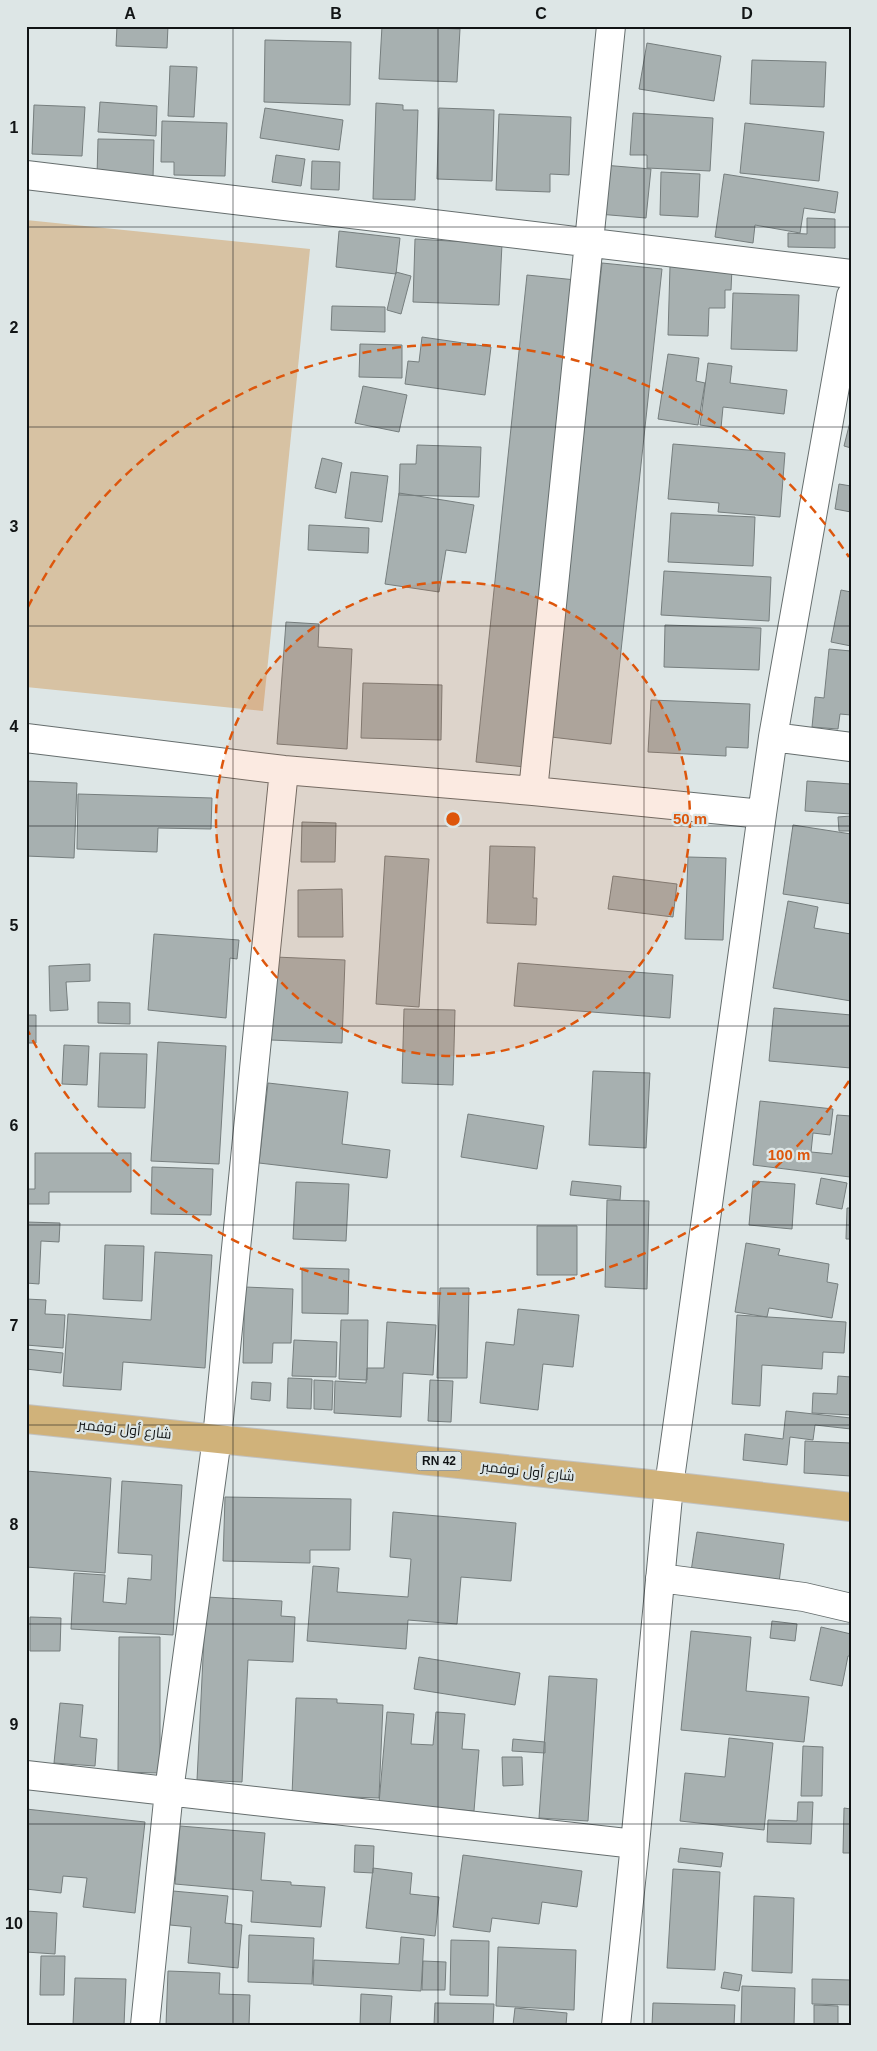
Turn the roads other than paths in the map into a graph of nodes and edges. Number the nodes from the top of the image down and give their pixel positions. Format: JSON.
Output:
{"nodes":[{"id":1,"x":611,"y":26,"type":"edge"},
{"id":2,"x":26,"y":175,"type":"edge"},
{"id":3,"x":588,"y":243,"type":"junction"},
{"id":4,"x":851,"y":274,"type":"edge"},
{"id":5,"x":851,"y":296,"type":"edge"},
{"id":6,"x":773,"y":737,"type":"junction"},
{"id":7,"x":26,"y":738,"type":"edge"},
{"id":8,"x":851,"y":748,"type":"edge"},
{"id":9,"x":284,"y":770,"type":"junction"},
{"id":10,"x":533,"y":791,"type":"junction"},
{"id":11,"x":762,"y":814,"type":"junction"},
{"id":12,"x":26,"y":1419,"type":"edge"},
{"id":13,"x":216,"y":1438,"type":"junction"},
{"id":14,"x":669,"y":1486,"type":"junction"},
{"id":15,"x":851,"y":1507,"type":"edge"},
{"id":16,"x":660,"y":1578,"type":"junction"},
{"id":17,"x":851,"y":1608,"type":"edge"},
{"id":18,"x":26,"y":1775,"type":"edge"},
{"id":19,"x":169,"y":1790,"type":"junction"},
{"id":20,"x":635,"y":1844,"type":"junction"},
{"id":21,"x":145,"y":2025,"type":"edge"},
{"id":22,"x":616,"y":2025,"type":"edge"}],
"edges":[{"from":1,"to":3,"type":"street"},
{"from":2,"to":3,"type":"street"},
{"from":3,"to":4,"type":"street"},
{"from":3,"to":10,"type":"street"},
{"from":5,"to":6,"type":"street"},
{"from":6,"to":8,"type":"street"},
{"from":6,"to":11,"type":"street"},
{"from":7,"to":9,"type":"street"},
{"from":9,"to":10,"type":"street"},
{"from":9,"to":13,"type":"street"},
{"from":10,"to":11,"type":"street"},
{"from":11,"to":14,"type":"street"},
{"from":12,"to":13,"type":"main road","name":"شارع أول نوفمبر","number":"RN 42"},
{"from":13,"to":14,"type":"main road","name":"شارع أول نوفمبر","number":"RN 42"},
{"from":13,"to":19,"type":"street"},
{"from":14,"to":15,"type":"main road","name":"شارع أول نوفمبر","number":"RN 42"},
{"from":14,"to":16,"type":"street"},
{"from":16,"to":17,"type":"street"},
{"from":16,"to":20,"type":"street"},
{"from":18,"to":19,"type":"street"},
{"from":19,"to":20,"type":"street"},
{"from":19,"to":21,"type":"street"},
{"from":20,"to":22,"type":"street"}]}
